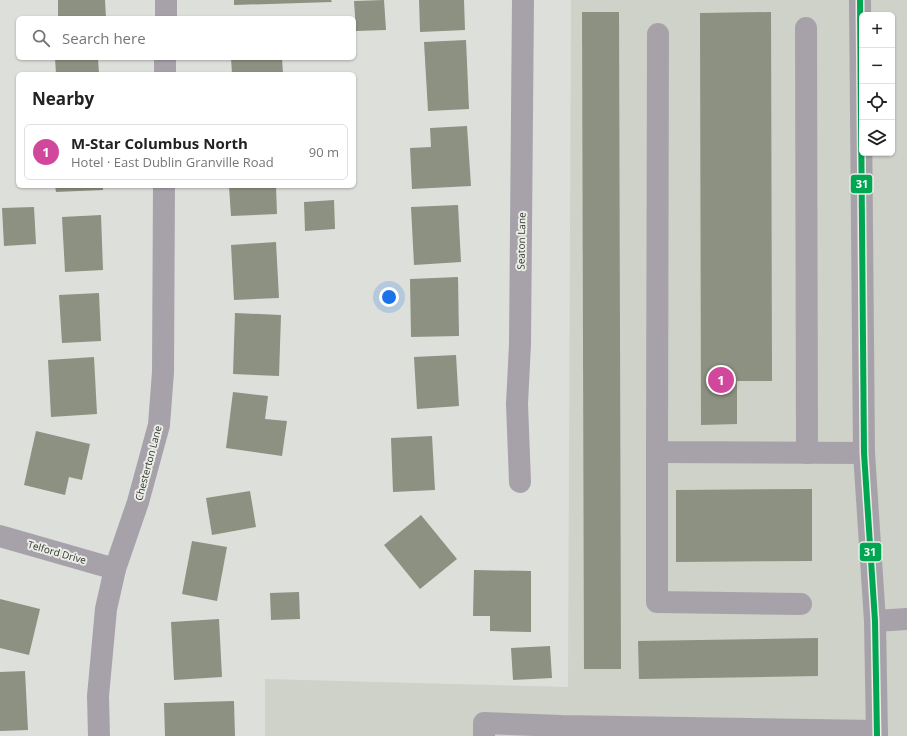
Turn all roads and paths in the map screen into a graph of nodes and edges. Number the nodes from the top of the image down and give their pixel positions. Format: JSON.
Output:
{"nodes":[{"id":1,"x":166,"y":0,"type":"edge"},
{"id":2,"x":523,"y":0,"type":"edge"},
{"id":3,"x":860,"y":0,"type":"edge"},
{"id":4,"x":166,"y":16,"type":"edge"},
{"id":5,"x":806,"y":28,"type":"dead end"},
{"id":6,"x":658,"y":34,"type":"dead end"},
{"id":7,"x":165,"y":60,"type":"edge"},
{"id":8,"x":165,"y":72,"type":"edge"},
{"id":9,"x":164,"y":188,"type":"edge"},
{"id":10,"x":657,"y":452,"type":"junction"},
{"id":11,"x":807,"y":453,"type":"junction"},
{"id":12,"x":864,"y":453,"type":"junction"},
{"id":13,"x":520,"y":482,"type":"dead end"},
{"id":14,"x":0,"y":536,"type":"edge"},
{"id":15,"x":115,"y":569,"type":"junction"},
{"id":16,"x":801,"y":604,"type":"dead end"},
{"id":17,"x":907,"y":619,"type":"edge"},
{"id":18,"x":875,"y":621,"type":"junction"},
{"id":19,"x":561,"y":731,"type":"edge"},
{"id":20,"x":877,"y":733,"type":"edge"},
{"id":21,"x":99,"y":736,"type":"edge"},
{"id":22,"x":484,"y":736,"type":"edge"}],
"edges":[{"from":1,"to":4,"type":"street"},
{"from":2,"to":13,"type":"street","name":"Seaton Lane"},
{"from":3,"to":12,"type":"street"},
{"from":5,"to":11,"type":"street"},
{"from":6,"to":10,"type":"street"},
{"from":7,"to":8,"type":"street"},
{"from":9,"to":15,"type":"street","name":"Chesterton Lane"},
{"from":10,"to":11,"type":"street"},
{"from":10,"to":16,"type":"street"},
{"from":11,"to":12,"type":"street"},
{"from":12,"to":18,"type":"street"},
{"from":14,"to":15,"type":"street","name":"Telford Drive"},
{"from":15,"to":21,"type":"street","name":"Chesterton Lane"},
{"from":17,"to":18,"type":"street"},
{"from":18,"to":20,"type":"street"},
{"from":19,"to":20,"type":"street"},
{"from":19,"to":22,"type":"street"}]}
